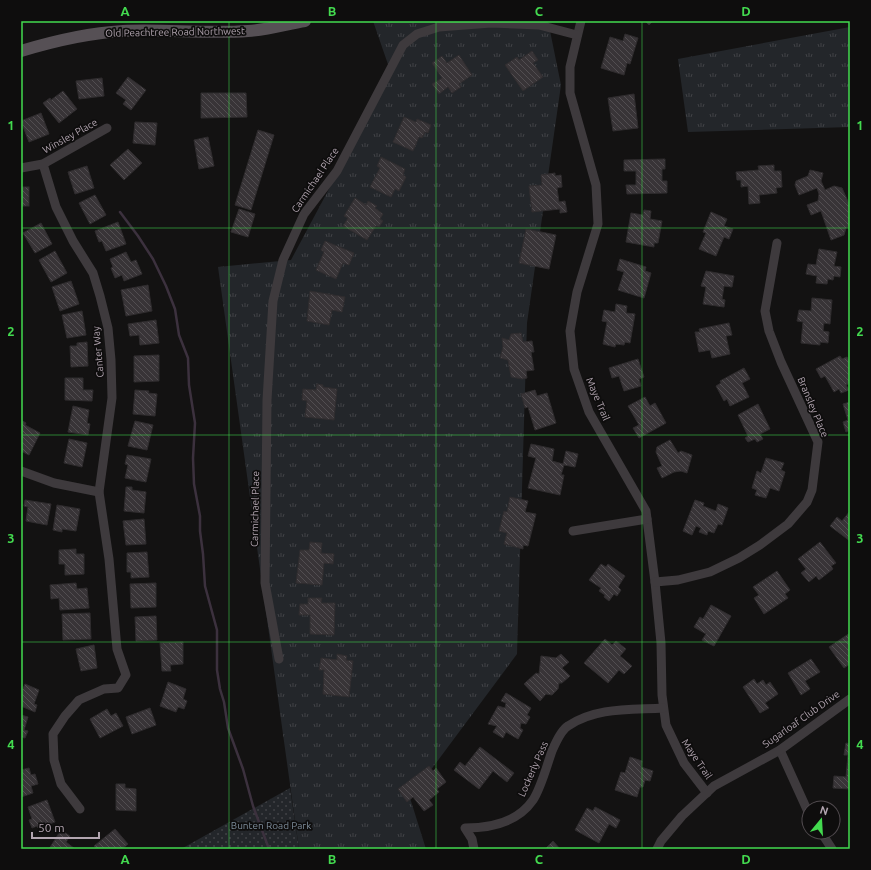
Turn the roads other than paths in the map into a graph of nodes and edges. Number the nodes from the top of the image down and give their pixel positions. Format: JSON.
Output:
{"nodes":[{"id":1,"x":306,"y":21,"type":"edge"},
{"id":2,"x":582,"y":21,"type":"edge"},
{"id":3,"x":577,"y":35,"type":"junction"},
{"id":4,"x":21,"y":51,"type":"edge"},
{"id":5,"x":107,"y":128,"type":"dead end"},
{"id":6,"x":43,"y":164,"type":"junction"},
{"id":7,"x":21,"y":168,"type":"edge"},
{"id":8,"x":777,"y":243,"type":"dead end"},
{"id":9,"x":21,"y":471,"type":"edge"},
{"id":10,"x":99,"y":492,"type":"junction"},
{"id":11,"x":648,"y":520,"type":"junction"},
{"id":12,"x":573,"y":531,"type":"dead end"},
{"id":13,"x":655,"y":582,"type":"junction"},
{"id":14,"x":279,"y":659,"type":"dead end"},
{"id":15,"x":850,"y":699,"type":"edge"},
{"id":16,"x":663,"y":708,"type":"junction"},
{"id":17,"x":780,"y":750,"type":"junction"},
{"id":18,"x":707,"y":792,"type":"junction"},
{"id":19,"x":803,"y":800,"type":"edge"},
{"id":20,"x":80,"y":809,"type":"dead end"},
{"id":21,"x":826,"y":840,"type":"edge"},
{"id":22,"x":474,"y":849,"type":"edge"},
{"id":23,"x":657,"y":849,"type":"edge"},
{"id":24,"x":832,"y":849,"type":"edge"}],
"edges":[{"from":1,"to":4,"type":"main road","name":"Old Peachtree Road Northwest"},
{"from":2,"to":3,"type":"street","name":"Maye Trail"},
{"from":3,"to":11,"type":"street","name":"Maye Trail"},
{"from":3,"to":14,"type":"street","name":"Carmichael Place"},
{"from":5,"to":6,"type":"street","name":"Winsley Place"},
{"from":6,"to":7,"type":"street","name":"Winsley Place"},
{"from":6,"to":10,"type":"street","name":"Canter Way"},
{"from":8,"to":13,"type":"street","name":"Bransley Place"},
{"from":9,"to":10,"type":"street"},
{"from":10,"to":20,"type":"street","name":"Canter Way"},
{"from":11,"to":12,"type":"street"},
{"from":11,"to":13,"type":"street","name":"Maye Trail"},
{"from":13,"to":16,"type":"street","name":"Maye Trail"},
{"from":15,"to":17,"type":"street","name":"Sugarloaf Club Drive"},
{"from":16,"to":18,"type":"street","name":"Maye Trail"},
{"from":16,"to":22,"type":"street","name":"Lockerly Pass"},
{"from":17,"to":18,"type":"street","name":"Sugarloaf Club Drive"},
{"from":17,"to":19,"type":"street"},
{"from":18,"to":23,"type":"street","name":"Sugarloaf Club Drive"},
{"from":21,"to":24,"type":"street"}]}
